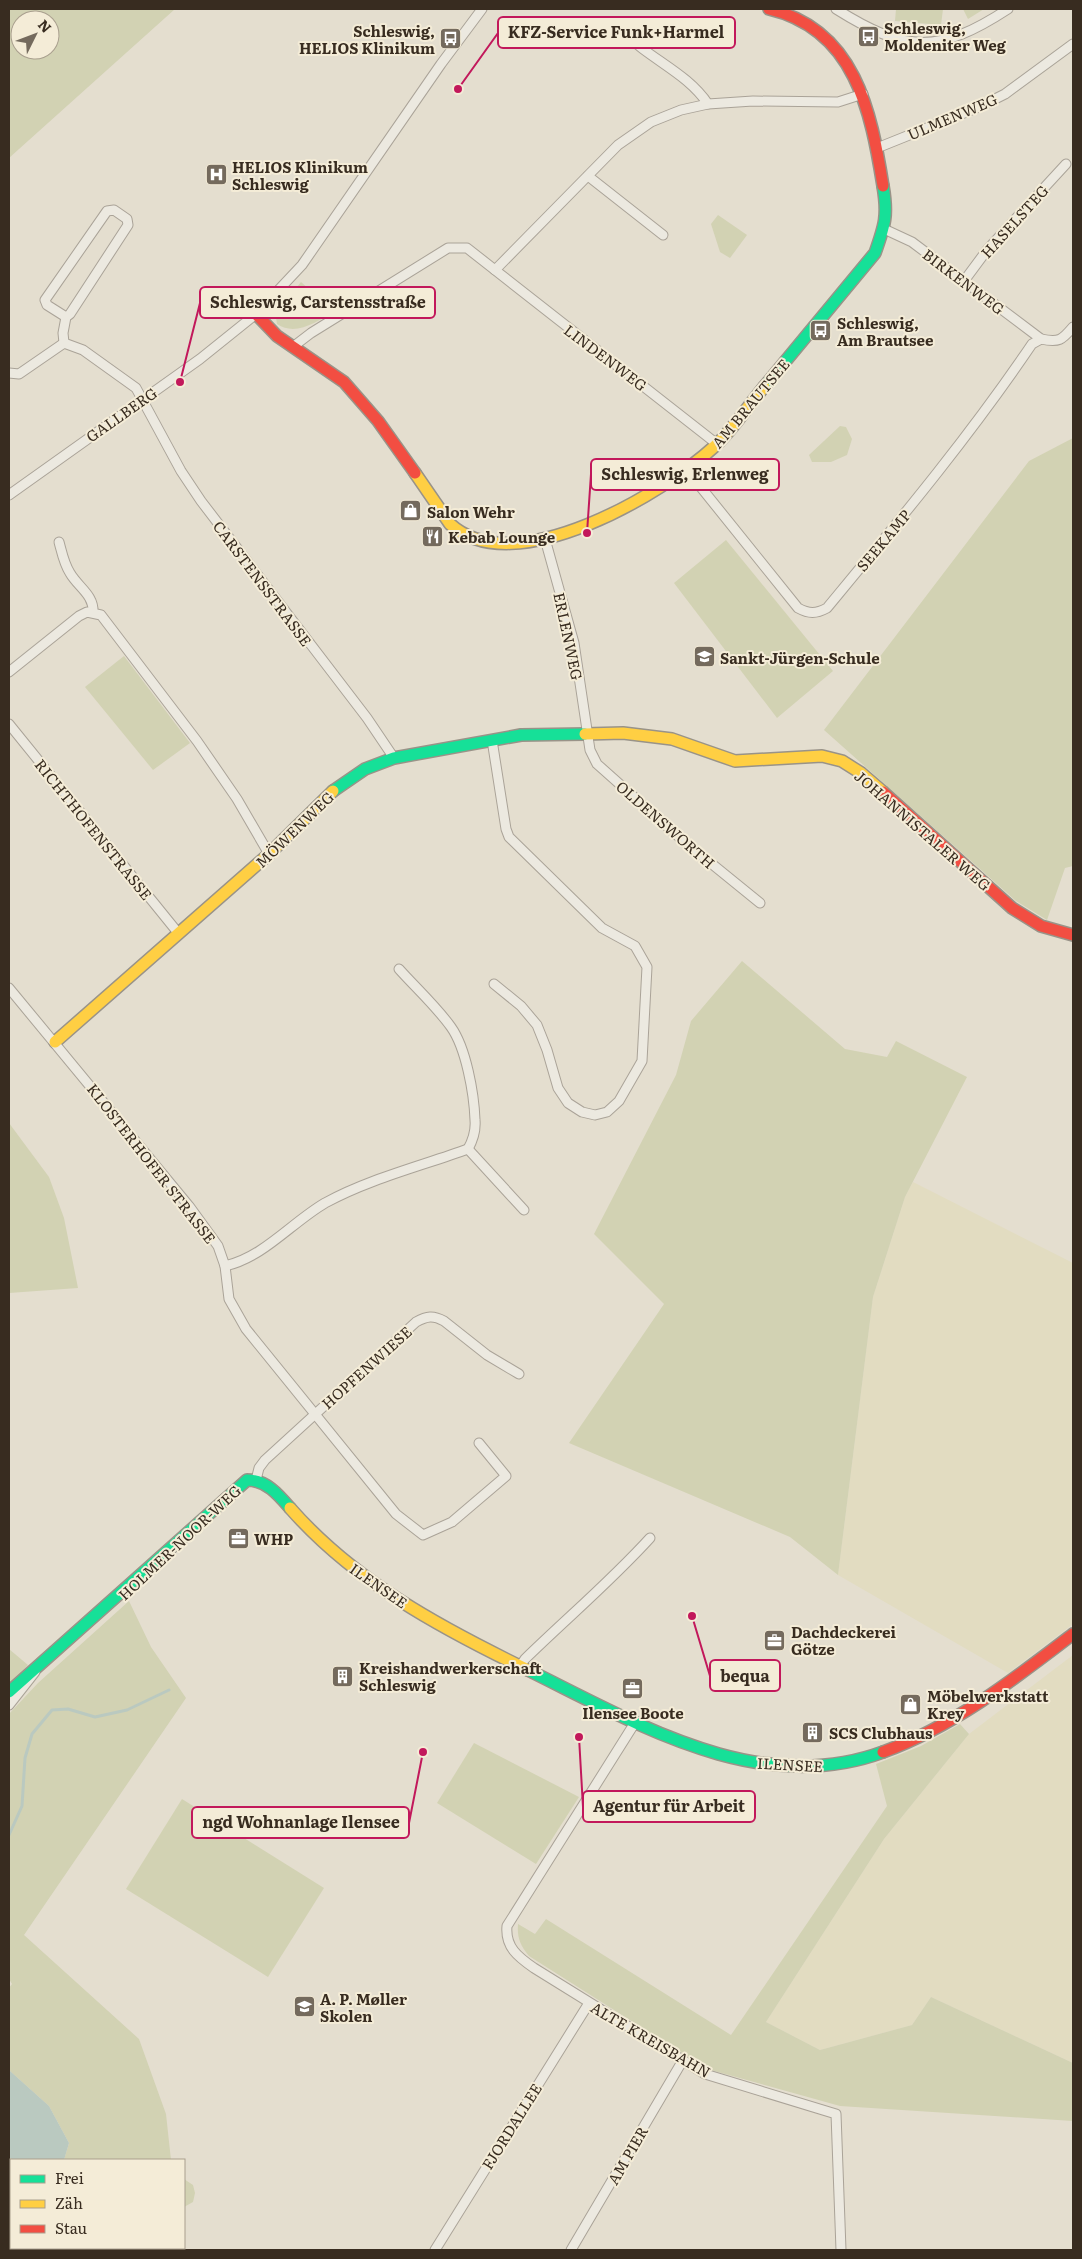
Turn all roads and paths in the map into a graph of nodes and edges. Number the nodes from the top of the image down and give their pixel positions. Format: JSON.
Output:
{"nodes":[{"id":1,"x":482,"y":9,"type":"edge"},
{"id":2,"x":768,"y":9,"type":"edge"},
{"id":3,"x":836,"y":9,"type":"edge"},
{"id":4,"x":1008,"y":9,"type":"edge"},
{"id":5,"x":617,"y":26,"type":"dead end"},
{"id":6,"x":1073,"y":44,"type":"edge"},
{"id":7,"x":863,"y":94,"type":"junction"},
{"id":8,"x":708,"y":104,"type":"junction"},
{"id":9,"x":877,"y":148,"type":"junction"},
{"id":10,"x":1066,"y":164,"type":"dead end"},
{"id":11,"x":588,"y":176,"type":"junction"},
{"id":12,"x":884,"y":229,"type":"junction"},
{"id":13,"x":663,"y":236,"type":"dead end"},
{"id":14,"x":495,"y":270,"type":"junction"},
{"id":15,"x":964,"y":281,"type":"junction"},
{"id":16,"x":256,"y":314,"type":"junction"},
{"id":17,"x":66,"y":317,"type":"junction"},
{"id":18,"x":1073,"y":327,"type":"edge"},
{"id":19,"x":1041,"y":339,"type":"junction"},
{"id":20,"x":64,"y":343,"type":"junction"},
{"id":21,"x":294,"y":346,"type":"junction"},
{"id":22,"x":9,"y":373,"type":"edge"},
{"id":23,"x":142,"y":400,"type":"junction"},
{"id":24,"x":717,"y":444,"type":"junction"},
{"id":25,"x":688,"y":470,"type":"junction"},
{"id":26,"x":9,"y":495,"type":"edge"},
{"id":27,"x":546,"y":539,"type":"junction"},
{"id":28,"x":59,"y":542,"type":"dead end"},
{"id":29,"x":93,"y":612,"type":"junction"},
{"id":30,"x":9,"y":672,"type":"edge"},
{"id":31,"x":9,"y":724,"type":"edge"},
{"id":32,"x":588,"y":734,"type":"junction"},
{"id":33,"x":492,"y":740,"type":"junction"},
{"id":34,"x":394,"y":758,"type":"junction"},
{"id":35,"x":269,"y":854,"type":"junction"},
{"id":36,"x":760,"y":903,"type":"dead end"},
{"id":37,"x":179,"y":934,"type":"junction"},
{"id":38,"x":1073,"y":935,"type":"edge"},
{"id":39,"x":399,"y":970,"type":"dead end"},
{"id":40,"x":494,"y":984,"type":"dead end"},
{"id":41,"x":9,"y":988,"type":"edge"},
{"id":42,"x":55,"y":1042,"type":"junction"},
{"id":43,"x":468,"y":1149,"type":"junction"},
{"id":44,"x":524,"y":1210,"type":"dead end"},
{"id":45,"x":225,"y":1266,"type":"junction"},
{"id":46,"x":519,"y":1374,"type":"dead end"},
{"id":47,"x":314,"y":1414,"type":"junction"},
{"id":48,"x":479,"y":1443,"type":"dead end"},
{"id":49,"x":256,"y":1480,"type":"junction"},
{"id":50,"x":650,"y":1538,"type":"dead end"},
{"id":51,"x":1073,"y":1634,"type":"edge"},
{"id":52,"x":520,"y":1666,"type":"junction"},
{"id":53,"x":36,"y":1670,"type":"junction"},
{"id":54,"x":9,"y":1692,"type":"edge"},
{"id":55,"x":9,"y":1705,"type":"edge"},
{"id":56,"x":636,"y":1721,"type":"junction"},
{"id":57,"x":589,"y":2003,"type":"junction"},
{"id":58,"x":683,"y":2060,"type":"junction"},
{"id":59,"x":435,"y":2250,"type":"edge"},
{"id":60,"x":571,"y":2250,"type":"edge"},
{"id":61,"x":841,"y":2250,"type":"edge"}],
"edges":[{"from":1,"to":16,"type":"street","name":"GALLBERG"},
{"from":2,"to":7,"type":"street","name":"AM BRAUTSEE"},
{"from":3,"to":4,"type":"street"},
{"from":5,"to":8,"type":"street"},
{"from":6,"to":9,"type":"street","name":"ULMENWEG"},
{"from":7,"to":8,"type":"street"},
{"from":7,"to":9,"type":"street","name":"AM BRAUTSEE"},
{"from":8,"to":11,"type":"street"},
{"from":9,"to":12,"type":"street","name":"AM BRAUTSEE"},
{"from":10,"to":15,"type":"street","name":"HASELSTEG"},
{"from":11,"to":13,"type":"street"},
{"from":11,"to":14,"type":"street"},
{"from":12,"to":15,"type":"street","name":"BIRKENWEG"},
{"from":12,"to":24,"type":"street","name":"AM BRAUTSEE"},
{"from":14,"to":21,"type":"street","name":"LINDENWEG"},
{"from":14,"to":24,"type":"street","name":"LINDENWEG"},
{"from":15,"to":19,"type":"street","name":"BIRKENWEG"},
{"from":16,"to":21,"type":"street","name":"AM BRAUTSEE"},
{"from":16,"to":23,"type":"street","name":"GALLBERG"},
{"from":17,"to":17,"type":"street"},
{"from":17,"to":20,"type":"street"},
{"from":18,"to":19,"type":"street"},
{"from":19,"to":25,"type":"street","name":"SEEKAMP"},
{"from":20,"to":22,"type":"street"},
{"from":20,"to":23,"type":"street","name":"CARSTENSSTRASSE"},
{"from":21,"to":27,"type":"street","name":"AM BRAUTSEE"},
{"from":23,"to":26,"type":"street","name":"GALLBERG"},
{"from":23,"to":34,"type":"street","name":"CARSTENSSTRASSE"},
{"from":24,"to":25,"type":"street","name":"AM BRAUTSEE"},
{"from":25,"to":27,"type":"street","name":"AM BRAUTSEE"},
{"from":27,"to":32,"type":"street","name":"ERLENWEG"},
{"from":28,"to":29,"type":"street"},
{"from":29,"to":30,"type":"street"},
{"from":29,"to":35,"type":"street"},
{"from":31,"to":37,"type":"street","name":"RICHTHOFENSTRASSE"},
{"from":32,"to":33,"type":"street","name":"MÖWENWEG"},
{"from":32,"to":36,"type":"street","name":"OLDENSWORTH"},
{"from":32,"to":38,"type":"street","name":"JOHANNISTALER WEG"},
{"from":33,"to":34,"type":"street","name":"MÖWENWEG"},
{"from":33,"to":40,"type":"street"},
{"from":34,"to":35,"type":"street","name":"MÖWENWEG"},
{"from":35,"to":37,"type":"street","name":"MÖWENWEG"},
{"from":37,"to":42,"type":"street","name":"MÖWENWEG"},
{"from":39,"to":43,"type":"street"},
{"from":41,"to":42,"type":"street","name":"KLOSTERHOFER STRASSE"},
{"from":42,"to":45,"type":"street","name":"KLOSTERHOFER STRASSE"},
{"from":43,"to":44,"type":"street"},
{"from":43,"to":45,"type":"street"},
{"from":45,"to":47,"type":"street","name":"KLOSTERHOFER STRASSE"},
{"from":46,"to":47,"type":"street","name":"HOPFENWIESE"},
{"from":47,"to":48,"type":"street","name":"KLOSTERHOFER STRASSE"},
{"from":47,"to":49,"type":"street","name":"HOLMER-NOOR-WEG"},
{"from":49,"to":52,"type":"street","name":"ILENSEE"},
{"from":49,"to":53,"type":"street","name":"HOLMER-NOOR-WEG"},
{"from":50,"to":52,"type":"street"},
{"from":51,"to":56,"type":"street","name":"ILENSEE"},
{"from":52,"to":56,"type":"street","name":"ILENSEE"},
{"from":53,"to":54,"type":"street","name":"HOLMER-NOOR-WEG"},
{"from":53,"to":55,"type":"street","name":"HOLMER-NOOR-WEG"},
{"from":56,"to":57,"type":"street","name":"ALTE KREISBAHN"},
{"from":57,"to":58,"type":"street","name":"ALTE KREISBAHN"},
{"from":57,"to":59,"type":"street","name":"FJORDALLEE"},
{"from":58,"to":60,"type":"street","name":"AM PIER"},
{"from":58,"to":61,"type":"street","name":"ALTE KREISBAHN"}]}
